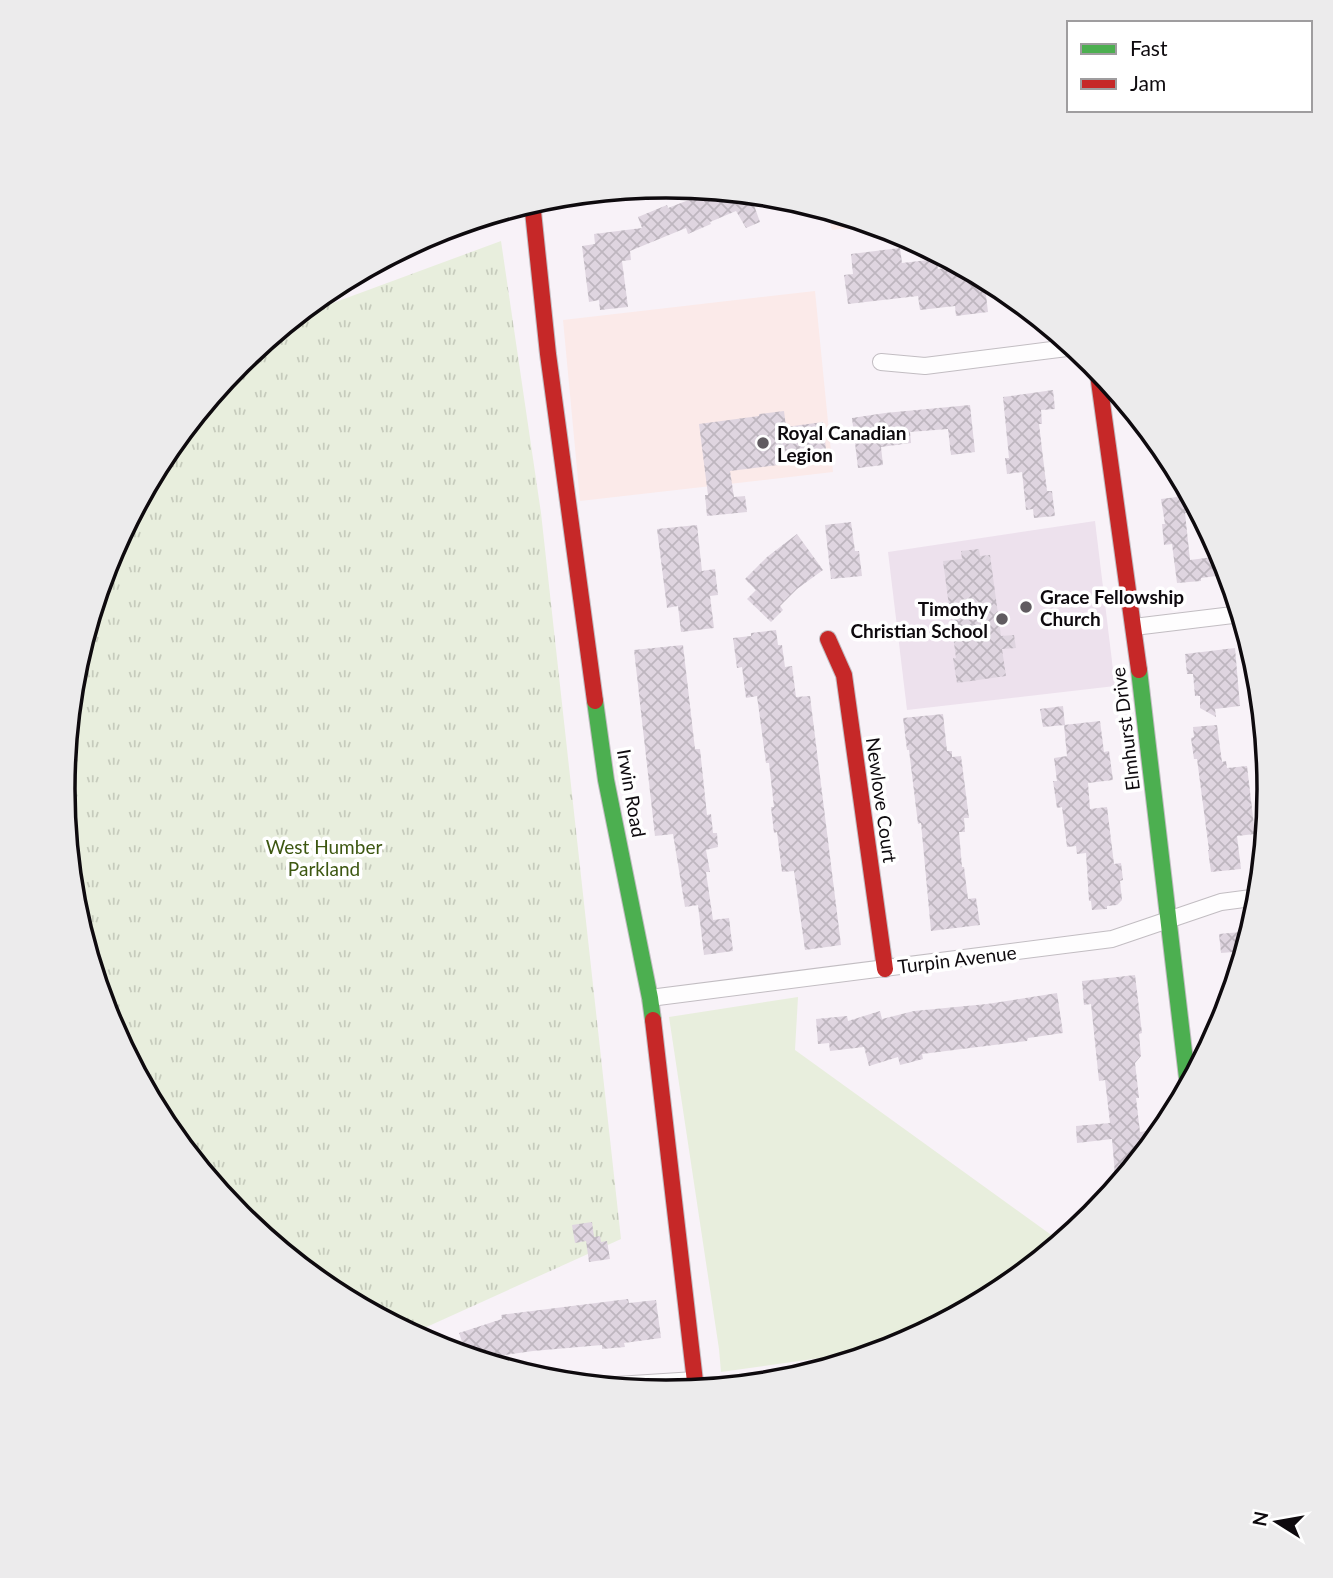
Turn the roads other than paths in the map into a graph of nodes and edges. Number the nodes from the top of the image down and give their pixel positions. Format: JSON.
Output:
{"nodes":[{"id":1,"x":533,"y":213,"type":"edge"},
{"id":2,"x":1061,"y":349,"type":"edge"},
{"id":3,"x":881,"y":362,"type":"dead end"},
{"id":4,"x":1100,"y":387,"type":"edge"},
{"id":5,"x":1231,"y":615,"type":"edge"},
{"id":6,"x":1134,"y":628,"type":"junction"},
{"id":7,"x":828,"y":639,"type":"dead end"},
{"id":8,"x":1247,"y":899,"type":"edge"},
{"id":9,"x":1168,"y":919,"type":"junction"},
{"id":10,"x":885,"y":969,"type":"junction"},
{"id":11,"x":650,"y":998,"type":"junction"},
{"id":12,"x":1186,"y":1071,"type":"edge"},
{"id":13,"x":695,"y":1379,"type":"edge"}],
"edges":[{"from":1,"to":11,"type":"street","name":"Irwin Road"},
{"from":2,"to":3,"type":"street"},
{"from":4,"to":6,"type":"street","name":"Elmhurst Drive"},
{"from":5,"to":6,"type":"street"},
{"from":6,"to":9,"type":"street","name":"Elmhurst Drive"},
{"from":7,"to":10,"type":"street","name":"Newlove Court"},
{"from":8,"to":9,"type":"street","name":"Turpin Avenue"},
{"from":9,"to":10,"type":"street","name":"Turpin Avenue"},
{"from":9,"to":12,"type":"street","name":"Elmhurst Drive"},
{"from":10,"to":11,"type":"street","name":"Turpin Avenue"},
{"from":11,"to":13,"type":"street","name":"Irwin Road"}]}
